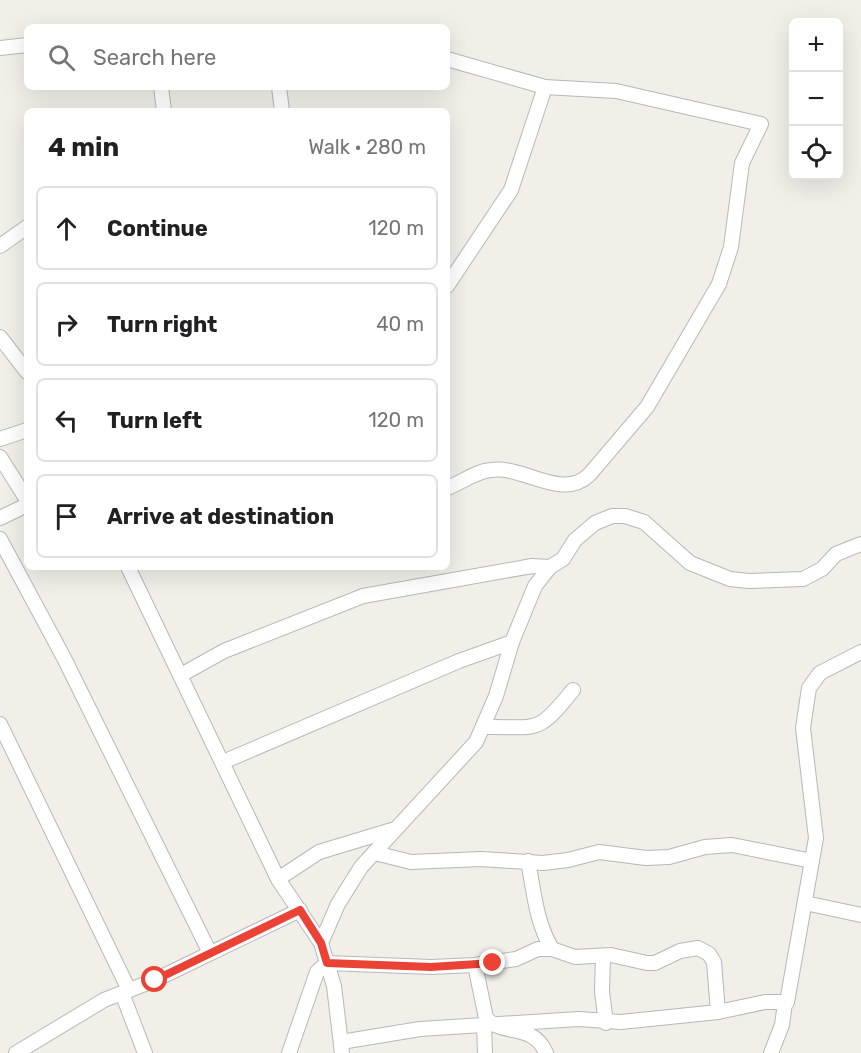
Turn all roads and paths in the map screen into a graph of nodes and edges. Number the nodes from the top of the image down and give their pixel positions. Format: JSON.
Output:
{"nodes":[{"id":1,"x":24,"y":45,"type":"edge"},
{"id":2,"x":0,"y":48,"type":"edge"},
{"id":3,"x":450,"y":60,"type":"edge"},
{"id":4,"x":545,"y":87,"type":"junction"},
{"id":5,"x":161,"y":90,"type":"edge"},
{"id":6,"x":279,"y":90,"type":"edge"},
{"id":7,"x":164,"y":108,"type":"edge"},
{"id":8,"x":282,"y":108,"type":"edge"},
{"id":9,"x":24,"y":229,"type":"edge"},
{"id":10,"x":0,"y":246,"type":"edge"},
{"id":11,"x":450,"y":282,"type":"edge"},
{"id":12,"x":0,"y":337,"type":"edge"},
{"id":13,"x":24,"y":368,"type":"edge"},
{"id":14,"x":24,"y":431,"type":"edge"},
{"id":15,"x":0,"y":439,"type":"edge"},
{"id":16,"x":0,"y":457,"type":"edge"},
{"id":17,"x":450,"y":487,"type":"edge"},
{"id":18,"x":24,"y":495,"type":"edge"},
{"id":19,"x":24,"y":506,"type":"edge"},
{"id":20,"x":0,"y":518,"type":"edge"},
{"id":21,"x":0,"y":539,"type":"edge"},
{"id":22,"x":861,"y":544,"type":"edge"},
{"id":23,"x":550,"y":567,"type":"junction"},
{"id":24,"x":129,"y":570,"type":"edge"},
{"id":25,"x":512,"y":642,"type":"junction"},
{"id":26,"x":861,"y":652,"type":"edge"},
{"id":27,"x":181,"y":675,"type":"junction"},
{"id":28,"x":573,"y":690,"type":"dead end"},
{"id":29,"x":0,"y":724,"type":"edge"},
{"id":30,"x":483,"y":727,"type":"junction"},
{"id":31,"x":501,"y":727,"type":"junction"},
{"id":32,"x":476,"y":742,"type":"junction"},
{"id":33,"x":223,"y":762,"type":"junction"},
{"id":34,"x":394,"y":830,"type":"junction"},
{"id":35,"x":356,"y":840,"type":"junction"},
{"id":36,"x":374,"y":854,"type":"junction"},
{"id":37,"x":528,"y":861,"type":"junction"},
{"id":38,"x":812,"y":861,"type":"junction"},
{"id":39,"x":278,"y":879,"type":"junction"},
{"id":40,"x":804,"y":903,"type":"junction"},
{"id":41,"x":300,"y":910,"type":"junction"},
{"id":42,"x":861,"y":915,"type":"edge"},
{"id":43,"x":542,"y":933,"type":"junction"},
{"id":44,"x":321,"y":943,"type":"junction"},
{"id":45,"x":538,"y":949,"type":"junction"},
{"id":46,"x":552,"y":949,"type":"junction"},
{"id":47,"x":210,"y":953,"type":"junction"},
{"id":48,"x":603,"y":956,"type":"junction"},
{"id":49,"x":327,"y":963,"type":"junction"},
{"id":50,"x":475,"y":965,"type":"junction"},
{"id":51,"x":125,"y":991,"type":"junction"},
{"id":52,"x":785,"y":1003,"type":"junction"},
{"id":53,"x":718,"y":1012,"type":"junction"},
{"id":54,"x":606,"y":1023,"type":"junction"},
{"id":55,"x":488,"y":1024,"type":"junction"},
{"id":56,"x":31,"y":1048,"type":"edge"},
{"id":57,"x":341,"y":1048,"type":"edge"},
{"id":58,"x":16,"y":1053,"type":"edge"},
{"id":59,"x":145,"y":1053,"type":"edge"},
{"id":60,"x":286,"y":1053,"type":"edge"},
{"id":61,"x":485,"y":1053,"type":"edge"},
{"id":62,"x":546,"y":1053,"type":"edge"},
{"id":63,"x":771,"y":1053,"type":"edge"}],
"edges":[{"from":1,"to":2,"type":"street"},
{"from":3,"to":4,"type":"street"},
{"from":4,"to":11,"type":"street"},
{"from":4,"to":17,"type":"street"},
{"from":5,"to":7,"type":"street"},
{"from":6,"to":8,"type":"street"},
{"from":9,"to":10,"type":"street"},
{"from":12,"to":13,"type":"street"},
{"from":14,"to":15,"type":"street"},
{"from":16,"to":18,"type":"street"},
{"from":19,"to":20,"type":"street"},
{"from":21,"to":47,"type":"street"},
{"from":22,"to":23,"type":"street"},
{"from":23,"to":25,"type":"street"},
{"from":23,"to":27,"type":"street"},
{"from":24,"to":27,"type":"street"},
{"from":25,"to":30,"type":"street"},
{"from":25,"to":33,"type":"street"},
{"from":26,"to":38,"type":"street"},
{"from":27,"to":33,"type":"street"},
{"from":28,"to":31,"type":"street"},
{"from":29,"to":51,"type":"street"},
{"from":30,"to":31,"type":"street"},
{"from":30,"to":32,"type":"street"},
{"from":31,"to":32,"type":"street"},
{"from":32,"to":34,"type":"street"},
{"from":33,"to":39,"type":"street"},
{"from":34,"to":35,"type":"street"},
{"from":34,"to":36,"type":"street"},
{"from":35,"to":36,"type":"street"},
{"from":35,"to":39,"type":"street"},
{"from":36,"to":37,"type":"street"},
{"from":36,"to":44,"type":"street"},
{"from":37,"to":38,"type":"street"},
{"from":37,"to":43,"type":"street"},
{"from":38,"to":40,"type":"street"},
{"from":39,"to":41,"type":"street"},
{"from":40,"to":42,"type":"street"},
{"from":40,"to":52,"type":"street"},
{"from":41,"to":44,"type":"street"},
{"from":41,"to":47,"type":"street"},
{"from":43,"to":45,"type":"street"},
{"from":43,"to":46,"type":"street"},
{"from":44,"to":49,"type":"street"},
{"from":45,"to":46,"type":"street"},
{"from":45,"to":50,"type":"street"},
{"from":46,"to":48,"type":"street"},
{"from":47,"to":51,"type":"street"},
{"from":48,"to":53,"type":"street"},
{"from":48,"to":54,"type":"street"},
{"from":49,"to":50,"type":"street"},
{"from":49,"to":57,"type":"street"},
{"from":49,"to":60,"type":"street"},
{"from":50,"to":55,"type":"street"},
{"from":51,"to":56,"type":"street"},
{"from":51,"to":59,"type":"street"},
{"from":52,"to":53,"type":"street"},
{"from":52,"to":63,"type":"street"},
{"from":53,"to":54,"type":"street"},
{"from":54,"to":55,"type":"street"},
{"from":55,"to":57,"type":"street"},
{"from":55,"to":61,"type":"street"},
{"from":55,"to":62,"type":"street"},
{"from":56,"to":58,"type":"street"}]}
